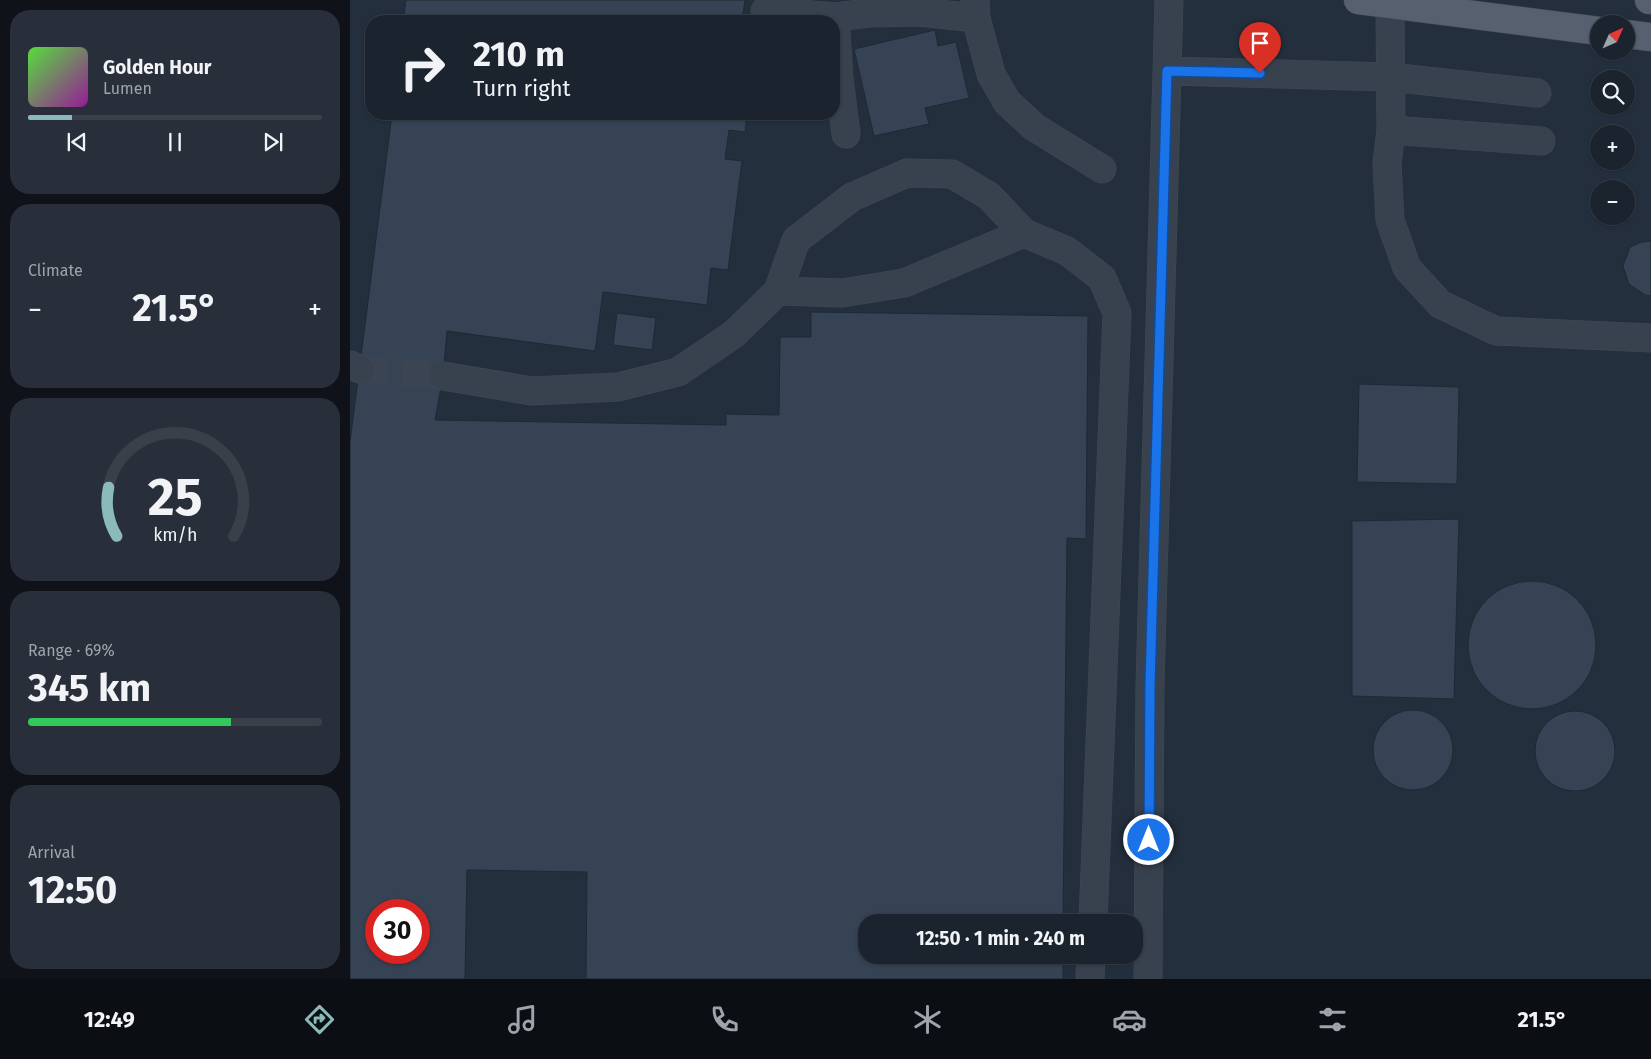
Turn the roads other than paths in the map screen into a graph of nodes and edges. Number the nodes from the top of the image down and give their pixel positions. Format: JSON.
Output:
{"nodes":[{"id":1,"x":1169,"y":0,"type":"edge"},
{"id":2,"x":1358,"y":0,"type":"edge"},
{"id":3,"x":1390,"y":4,"type":"junction"},
{"id":4,"x":975,"y":9,"type":"edge"},
{"id":5,"x":765,"y":12,"type":"dead end"},
{"id":6,"x":807,"y":15,"type":"edge"},
{"id":7,"x":840,"y":17,"type":"edge"},
{"id":8,"x":1590,"y":30,"type":"edge"},
{"id":9,"x":1635,"y":35,"type":"edge"},
{"id":10,"x":1651,"y":37,"type":"edge"},
{"id":11,"x":1167,"y":71,"type":"junction"},
{"id":12,"x":1390,"y":77,"type":"junction"},
{"id":13,"x":1537,"y":93,"type":"dead end"},
{"id":14,"x":840,"y":100,"type":"edge"},
{"id":15,"x":1391,"y":130,"type":"junction"},
{"id":16,"x":846,"y":134,"type":"dead end"},
{"id":17,"x":1541,"y":141,"type":"dead end"},
{"id":18,"x":1102,"y":169,"type":"dead end"},
{"id":19,"x":1024,"y":233,"type":"junction"},
{"id":20,"x":778,"y":291,"type":"junction"},
{"id":21,"x":1651,"y":338,"type":"edge"},
{"id":22,"x":443,"y":376,"type":"tunnel mouth"},
{"id":23,"x":1093,"y":914,"type":"edge"},
{"id":24,"x":1091,"y":964,"type":"edge"},
{"id":25,"x":1090,"y":979,"type":"edge"},
{"id":26,"x":1148,"y":979,"type":"edge"}],
"edges":[{"from":1,"to":11,"type":"street"},
{"from":2,"to":3,"type":"main road"},
{"from":3,"to":8,"type":"main road"},
{"from":3,"to":12,"type":"street"},
{"from":4,"to":7,"type":"street"},
{"from":4,"to":18,"type":"street"},
{"from":5,"to":6,"type":"street"},
{"from":9,"to":10,"type":"main road"},
{"from":11,"to":12,"type":"street"},
{"from":11,"to":26,"type":"street"},
{"from":12,"to":13,"type":"street"},
{"from":12,"to":15,"type":"street"},
{"from":14,"to":16,"type":"street"},
{"from":15,"to":17,"type":"street"},
{"from":15,"to":21,"type":"street"},
{"from":19,"to":20,"type":"street"},
{"from":19,"to":20,"type":"street"},
{"from":19,"to":23,"type":"street"},
{"from":20,"to":22,"type":"street"},
{"from":24,"to":25,"type":"street"}]}
